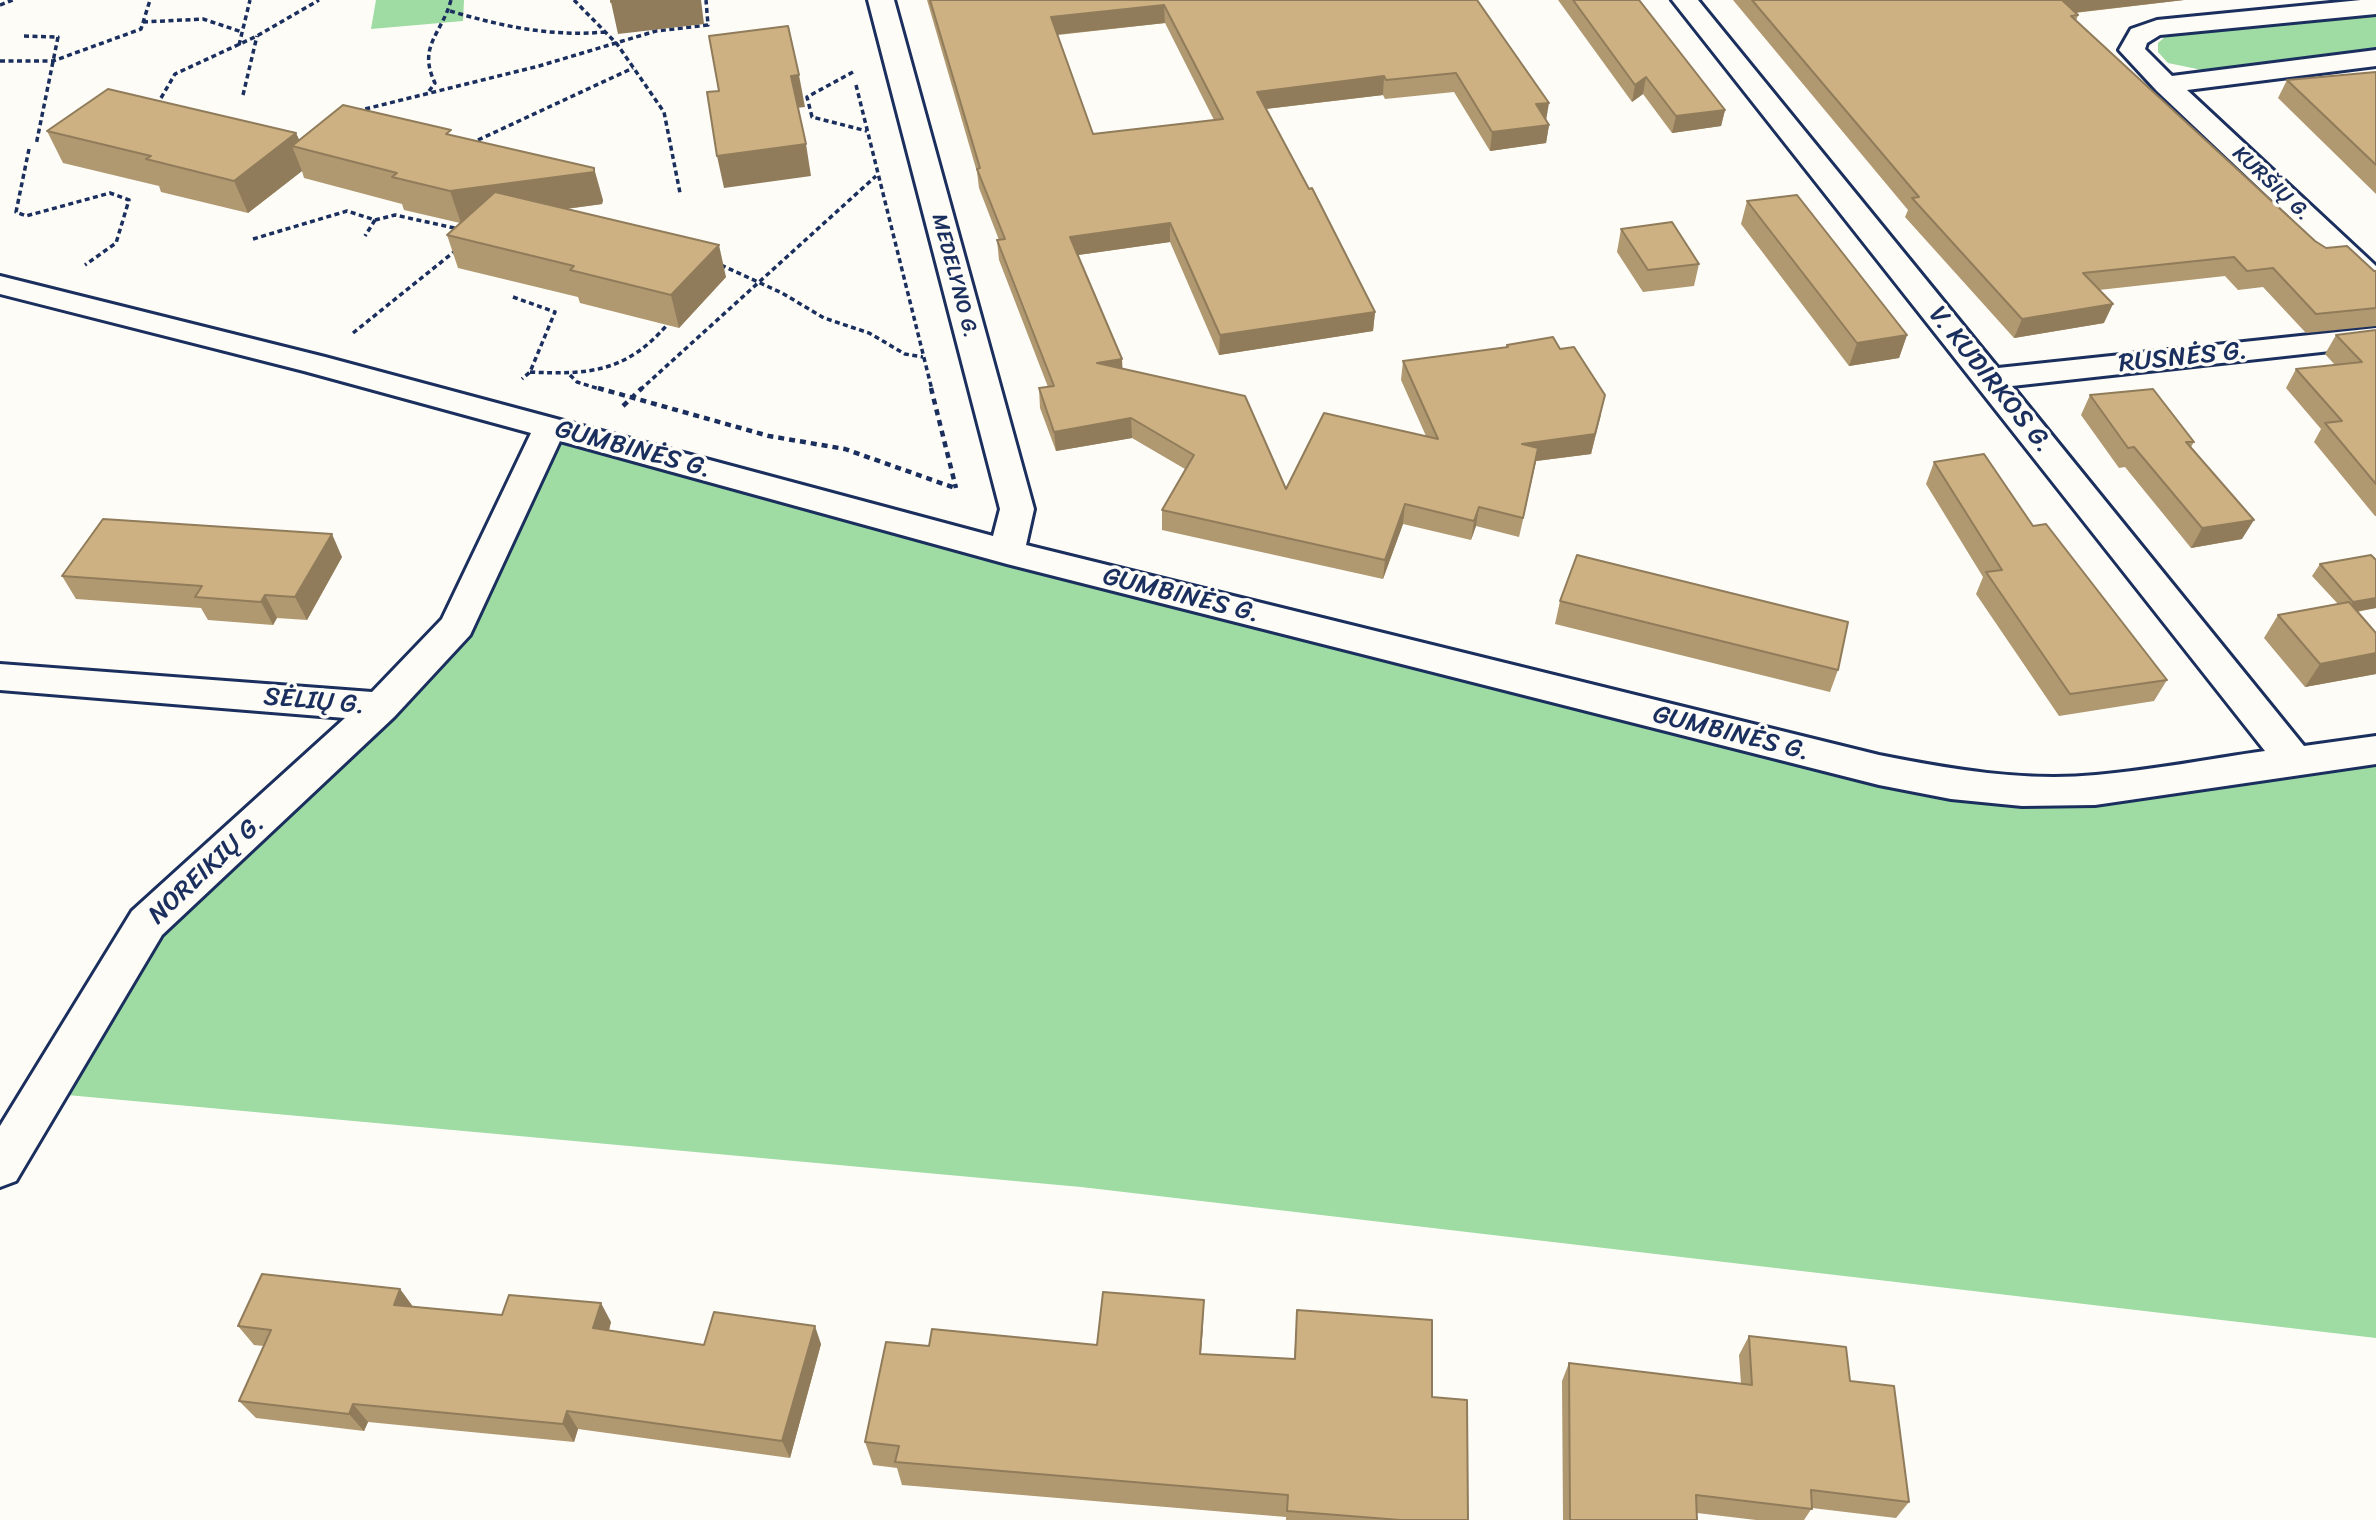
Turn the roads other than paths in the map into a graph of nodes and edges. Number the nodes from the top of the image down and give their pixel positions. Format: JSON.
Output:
{"nodes":[{"id":1,"x":881,"y":0,"type":"edge"},
{"id":2,"x":1685,"y":0,"type":"edge"},
{"id":3,"x":2376,"y":6,"type":"edge"},
{"id":4,"x":2376,"y":58,"type":"edge"},
{"id":5,"x":2166,"y":85,"type":"junction"},
{"id":6,"x":2376,"y":282,"type":"edge"},
{"id":7,"x":0,"y":285,"type":"edge"},
{"id":8,"x":2376,"y":337,"type":"edge"},
{"id":9,"x":1990,"y":379,"type":"junction"},
{"id":10,"x":550,"y":427,"type":"junction"},
{"id":11,"x":1007,"y":552,"type":"junction"},
{"id":12,"x":0,"y":677,"type":"edge"},
{"id":13,"x":381,"y":707,"type":"junction"},
{"id":14,"x":2376,"y":750,"type":"edge"},
{"id":15,"x":2295,"y":761,"type":"junction"},
{"id":16,"x":0,"y":1167,"type":"edge"}],
"edges":[{"from":1,"to":11,"type":"street","name":"MEDELYNO G."},
{"from":2,"to":9,"type":"street","name":"V. KUDIRKOS G."},
{"from":3,"to":5,"type":"street","name":"KURŠIŲ G."},
{"from":4,"to":5,"type":"street"},
{"from":5,"to":6,"type":"street","name":"KURŠIŲ G."},
{"from":7,"to":10,"type":"street","name":"GUMBINĖS G."},
{"from":8,"to":9,"type":"street","name":"RUSNĖS G."},
{"from":9,"to":15,"type":"street","name":"V. KUDIRKOS G."},
{"from":10,"to":11,"type":"street","name":"GUMBINĖS G."},
{"from":10,"to":13,"type":"street","name":"SĖLIŲ G."},
{"from":11,"to":15,"type":"street","name":"GUMBINĖS G."},
{"from":12,"to":13,"type":"street","name":"SĖLIŲ G."},
{"from":13,"to":16,"type":"street","name":"NOREIKIŲ G."},
{"from":14,"to":15,"type":"street","name":"GUMBINĖS G."}]}
